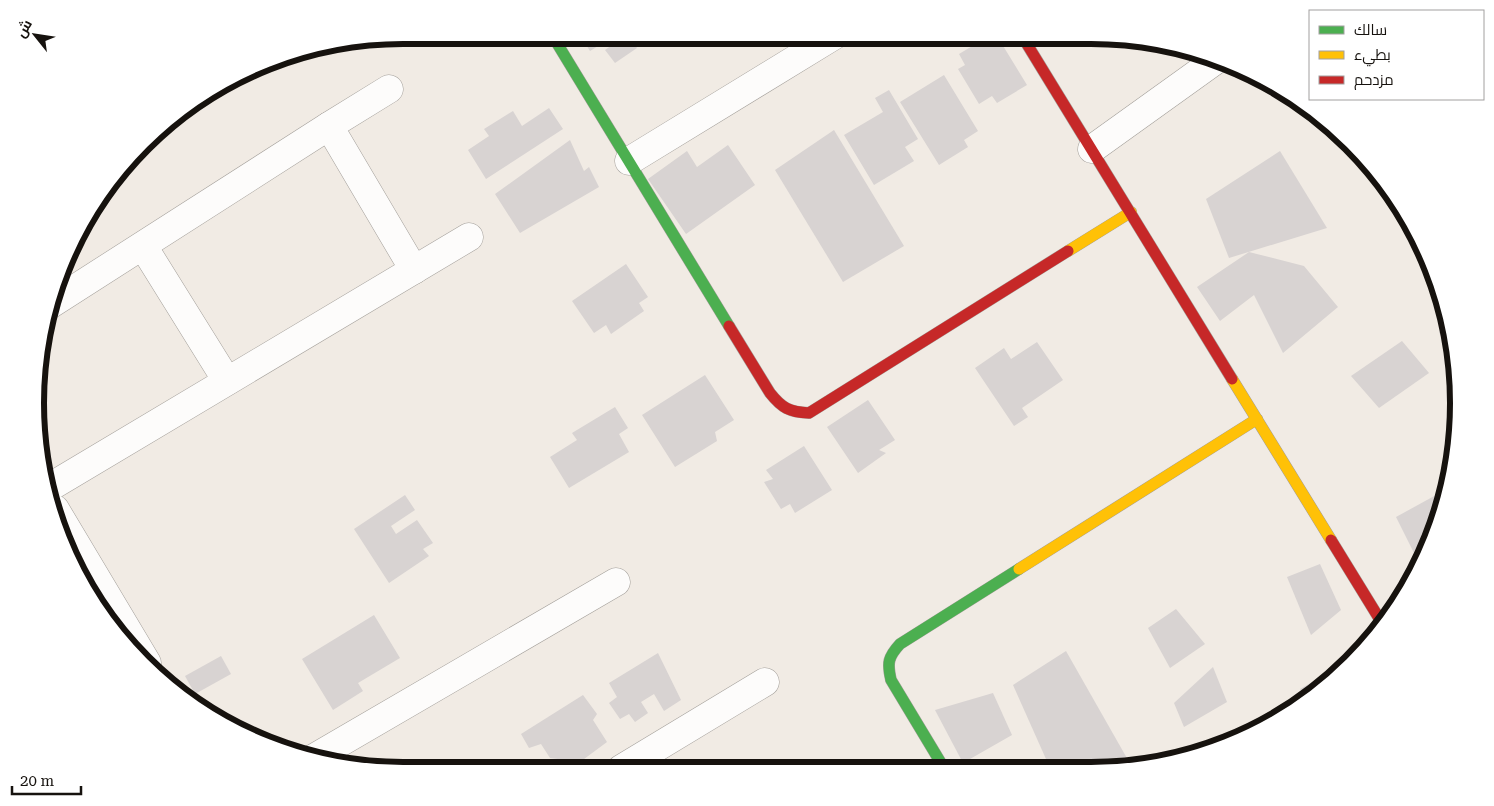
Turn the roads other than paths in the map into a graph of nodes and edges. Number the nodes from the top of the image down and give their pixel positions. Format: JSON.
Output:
{"nodes":[{"id":1,"x":558,"y":44,"type":"edge"},
{"id":2,"x":822,"y":44,"type":"edge"},
{"id":3,"x":1027,"y":44,"type":"edge"},
{"id":4,"x":1210,"y":64,"type":"edge"},
{"id":5,"x":389,"y":89,"type":"dead end"},
{"id":6,"x":328,"y":126,"type":"junction"},
{"id":7,"x":1092,"y":149,"type":"junction"},
{"id":8,"x":629,"y":160,"type":"junction"},
{"id":9,"x":1131,"y":212,"type":"junction"},
{"id":10,"x":469,"y":237,"type":"dead end"},
{"id":11,"x":143,"y":246,"type":"junction"},
{"id":12,"x":414,"y":270,"type":"junction"},
{"id":13,"x":60,"y":299,"type":"edge"},
{"id":14,"x":227,"y":381,"type":"junction"},
{"id":15,"x":1258,"y":419,"type":"junction"},
{"id":16,"x":54,"y":485,"type":"edge"},
{"id":17,"x":72,"y":541,"type":"edge"},
{"id":18,"x":92,"y":581,"type":"edge"},
{"id":19,"x":616,"y":582,"type":"dead end"},
{"id":20,"x":1379,"y":618,"type":"edge"},
{"id":21,"x":126,"y":631,"type":"edge"},
{"id":22,"x":765,"y":682,"type":"dead end"},
{"id":23,"x":323,"y":753,"type":"edge"},
{"id":24,"x":634,"y":762,"type":"edge"},
{"id":25,"x":940,"y":762,"type":"edge"}],
"edges":[{"from":1,"to":8,"type":"street"},
{"from":2,"to":8,"type":"street"},
{"from":3,"to":7,"type":"street"},
{"from":4,"to":7,"type":"street"},
{"from":5,"to":6,"type":"street"},
{"from":6,"to":11,"type":"street"},
{"from":6,"to":12,"type":"street"},
{"from":7,"to":9,"type":"street"},
{"from":8,"to":9,"type":"street"},
{"from":9,"to":15,"type":"street"},
{"from":10,"to":12,"type":"street"},
{"from":11,"to":13,"type":"street"},
{"from":11,"to":14,"type":"street"},
{"from":12,"to":14,"type":"street"},
{"from":14,"to":16,"type":"street"},
{"from":15,"to":20,"type":"street"},
{"from":15,"to":25,"type":"street"},
{"from":17,"to":18,"type":"street"},
{"from":18,"to":21,"type":"street"},
{"from":19,"to":23,"type":"street"},
{"from":22,"to":24,"type":"street"}]}
